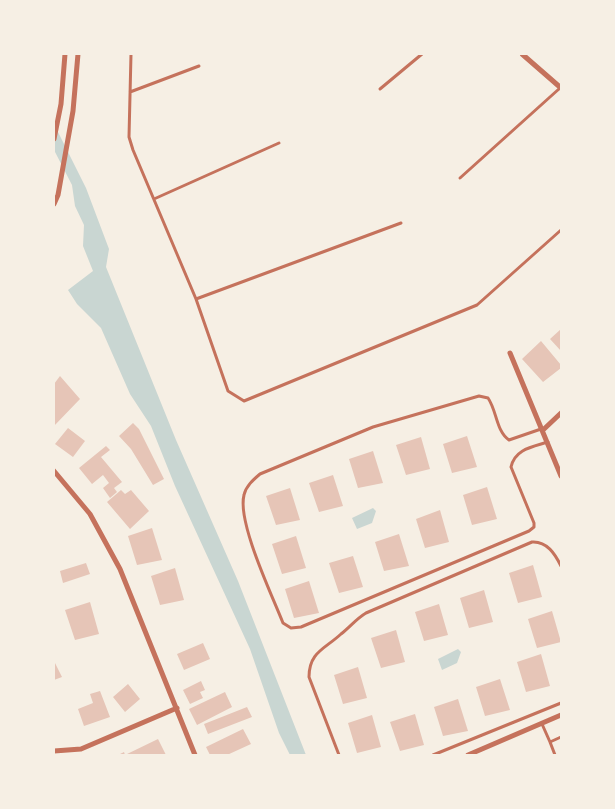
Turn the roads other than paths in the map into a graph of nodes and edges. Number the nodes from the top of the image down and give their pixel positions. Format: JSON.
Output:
{"nodes":[{"id":1,"x":65,"y":54,"type":"edge"},
{"id":2,"x":78,"y":54,"type":"edge"},
{"id":3,"x":131,"y":54,"type":"edge"},
{"id":4,"x":422,"y":54,"type":"edge"},
{"id":5,"x":522,"y":54,"type":"edge"},
{"id":6,"x":199,"y":66,"type":"dead end"},
{"id":7,"x":561,"y":88,"type":"edge"},
{"id":8,"x":380,"y":90,"type":"dead end"},
{"id":9,"x":130,"y":92,"type":"junction"},
{"id":10,"x":54,"y":139,"type":"edge"},
{"id":11,"x":279,"y":143,"type":"dead end"},
{"id":12,"x":460,"y":178,"type":"dead end"},
{"id":13,"x":154,"y":199,"type":"junction"},
{"id":14,"x":54,"y":204,"type":"edge"},
{"id":15,"x":401,"y":223,"type":"dead end"},
{"id":16,"x":561,"y":230,"type":"edge"},
{"id":17,"x":196,"y":299,"type":"junction"},
{"id":18,"x":510,"y":353,"type":"dead end"},
{"id":19,"x":561,"y":413,"type":"edge"},
{"id":20,"x":542,"y":429,"type":"junction"},
{"id":21,"x":548,"y":442,"type":"junction"},
{"id":22,"x":54,"y":471,"type":"edge"},
{"id":23,"x":561,"y":476,"type":"edge"},
{"id":24,"x":561,"y":566,"type":"edge"},
{"id":25,"x":561,"y":703,"type":"edge"},
{"id":26,"x":177,"y":708,"type":"junction"},
{"id":27,"x":561,"y":715,"type":"edge"},
{"id":28,"x":542,"y":724,"type":"junction"},
{"id":29,"x":561,"y":737,"type":"edge"},
{"id":30,"x":550,"y":742,"type":"junction"},
{"id":31,"x":54,"y":751,"type":"edge"},
{"id":32,"x":195,"y":755,"type":"edge"},
{"id":33,"x":339,"y":755,"type":"edge"},
{"id":34,"x":433,"y":755,"type":"edge"},
{"id":35,"x":468,"y":755,"type":"edge"},
{"id":36,"x":555,"y":755,"type":"edge"}],
"edges":[{"from":1,"to":10,"type":"street"},
{"from":2,"to":14,"type":"street"},
{"from":3,"to":9,"type":"lane"},
{"from":4,"to":8,"type":"lane"},
{"from":5,"to":7,"type":"street"},
{"from":6,"to":9,"type":"lane"},
{"from":7,"to":12,"type":"lane"},
{"from":9,"to":13,"type":"lane"},
{"from":11,"to":13,"type":"lane"},
{"from":13,"to":17,"type":"lane"},
{"from":15,"to":17,"type":"lane"},
{"from":16,"to":17,"type":"lane"},
{"from":18,"to":20,"type":"street"},
{"from":19,"to":20,"type":"street"},
{"from":20,"to":21,"type":"street"},
{"from":20,"to":21,"type":"lane"},
{"from":21,"to":23,"type":"street"},
{"from":22,"to":26,"type":"street"},
{"from":24,"to":33,"type":"lane"},
{"from":25,"to":34,"type":"lane"},
{"from":26,"to":31,"type":"street"},
{"from":26,"to":32,"type":"street"},
{"from":27,"to":28,"type":"street"},
{"from":28,"to":30,"type":"lane"},
{"from":28,"to":35,"type":"street"},
{"from":29,"to":30,"type":"lane"},
{"from":30,"to":36,"type":"lane"}]}
